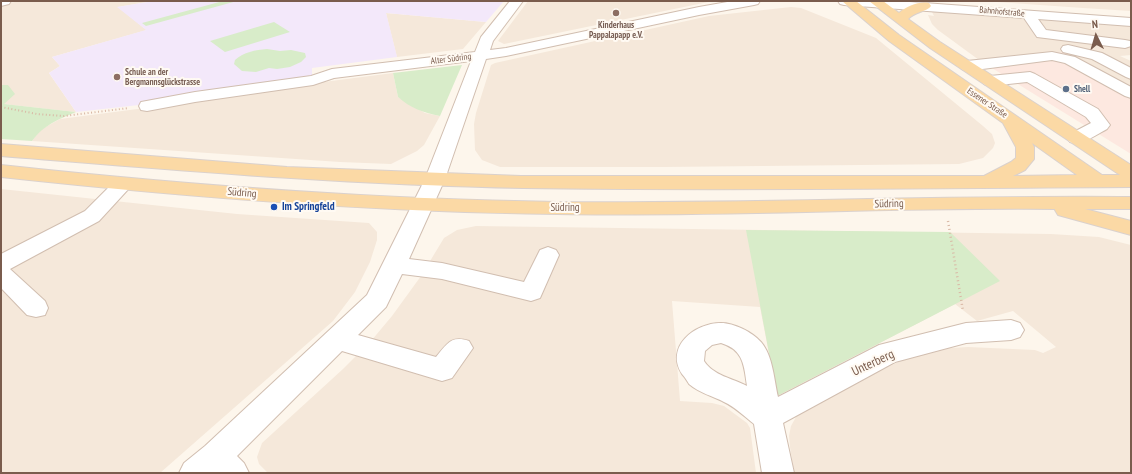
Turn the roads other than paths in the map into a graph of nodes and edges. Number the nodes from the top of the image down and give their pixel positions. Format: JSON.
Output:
{"nodes":[{"id":1,"x":5,"y":1,"type":"edge"},
{"id":2,"x":516,"y":1,"type":"edge"},
{"id":3,"x":754,"y":1,"type":"edge"},
{"id":4,"x":847,"y":1,"type":"edge"},
{"id":5,"x":943,"y":1,"type":"edge"},
{"id":6,"x":1,"y":2,"type":"edge"},
{"id":7,"x":880,"y":3,"type":"edge"},
{"id":8,"x":996,"y":3,"type":"edge"},
{"id":9,"x":925,"y":6,"type":"junction"},
{"id":10,"x":1028,"y":14,"type":"junction"},
{"id":11,"x":1131,"y":15,"type":"edge"},
{"id":12,"x":900,"y":20,"type":"junction"},
{"id":13,"x":1131,"y":22,"type":"edge"},
{"id":14,"x":1042,"y":34,"type":"junction"},
{"id":15,"x":1125,"y":44,"type":"dead end"},
{"id":16,"x":480,"y":55,"type":"junction"},
{"id":17,"x":967,"y":66,"type":"junction"},
{"id":18,"x":1131,"y":74,"type":"edge"},
{"id":19,"x":990,"y":81,"type":"junction"},
{"id":20,"x":1131,"y":94,"type":"edge"},
{"id":21,"x":147,"y":106,"type":"road end"},
{"id":22,"x":1010,"y":118,"type":"junction"},
{"id":23,"x":1076,"y":138,"type":"junction"},
{"id":24,"x":1,"y":150,"type":"edge"},
{"id":25,"x":1,"y":171,"type":"edge"},
{"id":26,"x":1131,"y":174,"type":"edge"},
{"id":27,"x":435,"y":179,"type":"junction"},
{"id":28,"x":1096,"y":180,"type":"junction"},
{"id":29,"x":984,"y":181,"type":"junction"},
{"id":30,"x":1131,"y":181,"type":"edge"},
{"id":31,"x":124,"y":184,"type":"junction"},
{"id":32,"x":1031,"y":202,"type":"junction"},
{"id":33,"x":1130,"y":203,"type":"edge"},
{"id":34,"x":424,"y":205,"type":"junction"},
{"id":35,"x":1131,"y":228,"type":"edge"},
{"id":36,"x":548,"y":255,"type":"dead end"},
{"id":37,"x":1,"y":264,"type":"edge"},
{"id":38,"x":395,"y":265,"type":"junction"},
{"id":39,"x":1,"y":274,"type":"edge"},
{"id":40,"x":36,"y":308,"type":"dead end"},
{"id":41,"x":1011,"y":330,"type":"dead end"},
{"id":42,"x":338,"y":339,"type":"junction"},
{"id":43,"x":460,"y":348,"type":"dead end"},
{"id":44,"x":215,"y":467,"type":"edge"},
{"id":45,"x":778,"y":473,"type":"edge"}],
"edges":[{"from":1,"to":6,"type":"street"},
{"from":2,"to":16,"type":"street"},
{"from":3,"to":16,"type":"street","name":"Alter Südring"},
{"from":4,"to":7,"type":"street","name":"Bahnhofstraße"},
{"from":4,"to":22,"type":"main road","name":"Essener Straße"},
{"from":5,"to":8,"type":"street","name":"Bahnhofstraße"},
{"from":7,"to":9,"type":"street","name":"Bahnhofstraße"},
{"from":7,"to":12,"type":"main road","name":"Essener Straße"},
{"from":8,"to":11,"type":"street","name":"Bahnhofstraße"},
{"from":9,"to":10,"type":"street","name":"Bahnhofstraße"},
{"from":9,"to":12,"type":"main road"},
{"from":10,"to":13,"type":"street","name":"Bahnhofstraße"},
{"from":10,"to":14,"type":"street"},
{"from":12,"to":17,"type":"main road","name":"Essener Straße"},
{"from":14,"to":15,"type":"street"},
{"from":14,"to":18,"type":"street"},
{"from":16,"to":21,"type":"street","name":"Alter Südring"},
{"from":16,"to":27,"type":"street"},
{"from":17,"to":19,"type":"main road","name":"Essener Straße"},
{"from":17,"to":20,"type":"street"},
{"from":19,"to":23,"type":"main road","name":"Essener Straße"},
{"from":19,"to":23,"type":"street"},
{"from":22,"to":28,"type":"main road","name":"Essener Straße"},
{"from":22,"to":29,"type":"main road"},
{"from":23,"to":26,"type":"main road","name":"Essener Straße"},
{"from":24,"to":27,"type":"main road","name":"Südring"},
{"from":25,"to":31,"type":"main road","name":"Südring"},
{"from":27,"to":29,"type":"main road","name":"Südring"},
{"from":27,"to":34,"type":"street"},
{"from":28,"to":29,"type":"main road","name":"Südring"},
{"from":28,"to":30,"type":"main road","name":"Südring"},
{"from":28,"to":33,"type":"main road","name":"Essener Straße"},
{"from":31,"to":34,"type":"main road","name":"Südring"},
{"from":31,"to":37,"type":"street"},
{"from":32,"to":33,"type":"main road","name":"Südring"},
{"from":32,"to":34,"type":"main road","name":"Südring"},
{"from":32,"to":35,"type":"main road"},
{"from":34,"to":38,"type":"street"},
{"from":36,"to":38,"type":"street"},
{"from":38,"to":42,"type":"street"},
{"from":39,"to":40,"type":"street"},
{"from":41,"to":45,"type":"street","name":"Unterberg"},
{"from":42,"to":43,"type":"street"},
{"from":42,"to":44,"type":"street"}]}
